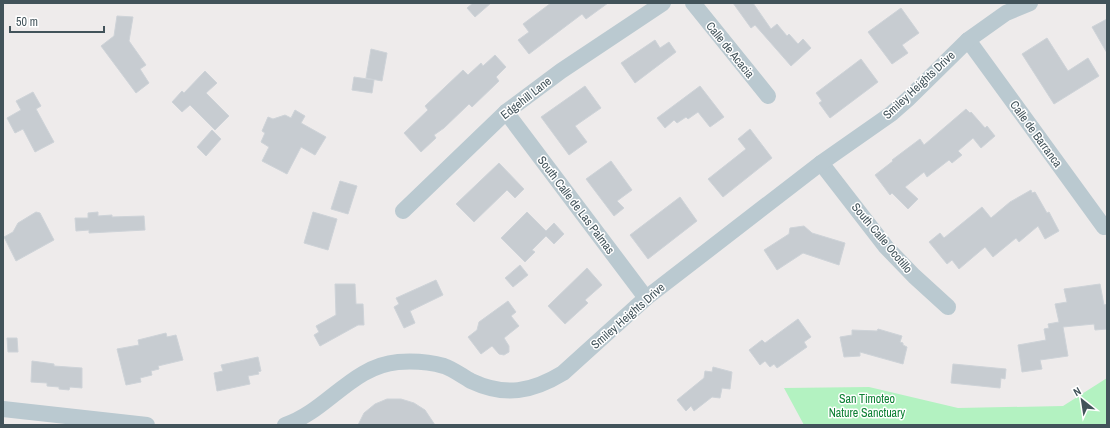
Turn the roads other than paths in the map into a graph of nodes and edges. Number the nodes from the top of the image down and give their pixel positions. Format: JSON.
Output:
{"nodes":[{"id":1,"x":663,"y":3,"type":"edge"},
{"id":2,"x":693,"y":3,"type":"edge"},
{"id":3,"x":1030,"y":3,"type":"edge"},
{"id":4,"x":968,"y":40,"type":"junction"},
{"id":5,"x":768,"y":96,"type":"dead end"},
{"id":6,"x":506,"y":112,"type":"junction"},
{"id":7,"x":821,"y":163,"type":"junction"},
{"id":8,"x":403,"y":211,"type":"dead end"},
{"id":9,"x":1104,"y":227,"type":"dead end"},
{"id":10,"x":646,"y":298,"type":"junction"},
{"id":11,"x":948,"y":307,"type":"dead end"},
{"id":12,"x":3,"y":409,"type":"edge"},
{"id":13,"x":147,"y":425,"type":"edge"},
{"id":14,"x":285,"y":425,"type":"edge"}],
"edges":[{"from":1,"to":6,"type":"street","name":"Edgehill Lane"},
{"from":2,"to":5,"type":"street","name":"Calle de Acacia"},
{"from":3,"to":4,"type":"street","name":"Smiley Heights Drive"},
{"from":4,"to":7,"type":"street","name":"Smiley Heights Drive"},
{"from":4,"to":9,"type":"street","name":"Calle de Barranca"},
{"from":6,"to":8,"type":"street","name":"Edgehill Lane"},
{"from":6,"to":10,"type":"street","name":"South Calle de Las Palmas"},
{"from":7,"to":10,"type":"street","name":"Smiley Heights Drive"},
{"from":7,"to":11,"type":"street","name":"South Calle Ocotillo"},
{"from":10,"to":14,"type":"street","name":"Smiley Heights Drive"},
{"from":12,"to":13,"type":"street"}]}
